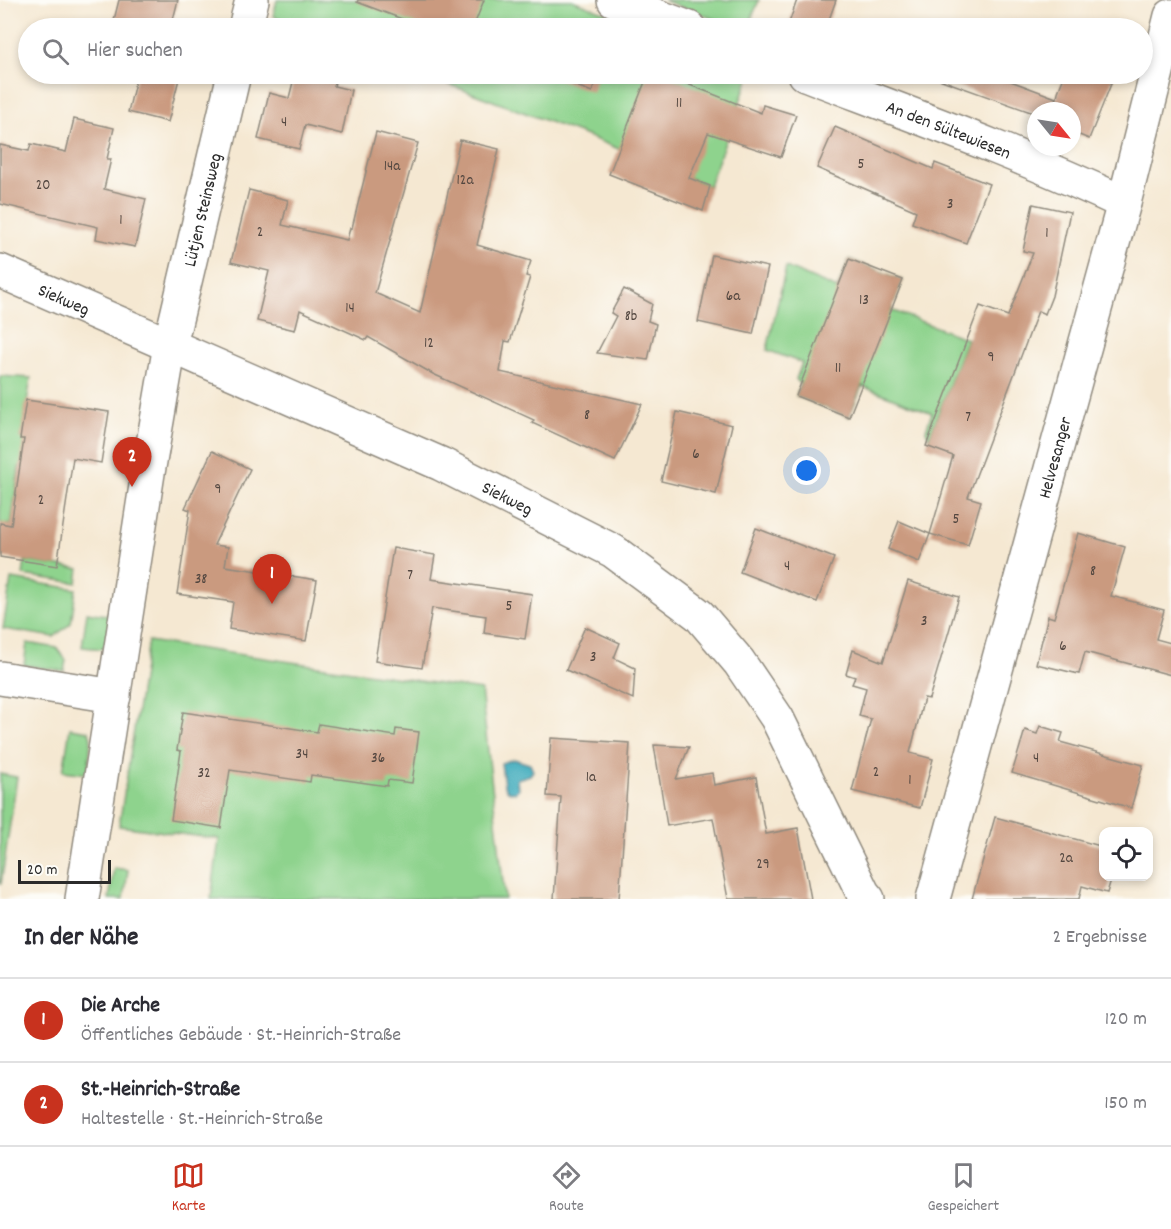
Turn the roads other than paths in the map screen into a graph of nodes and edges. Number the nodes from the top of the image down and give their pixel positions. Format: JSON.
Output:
{"nodes":[{"id":1,"x":252,"y":0,"type":"edge"},
{"id":2,"x":614,"y":0,"type":"edge"},
{"id":3,"x":1171,"y":16,"type":"edge"},
{"id":4,"x":248,"y":18,"type":"edge"},
{"id":5,"x":662,"y":18,"type":"edge"},
{"id":6,"x":232,"y":84,"type":"edge"},
{"id":7,"x":831,"y":84,"type":"edge"},
{"id":8,"x":1124,"y":203,"type":"junction"},
{"id":9,"x":0,"y":271,"type":"edge"},
{"id":10,"x":170,"y":345,"type":"junction"},
{"id":11,"x":0,"y":678,"type":"edge"},
{"id":12,"x":114,"y":696,"type":"junction"},
{"id":13,"x":82,"y":899,"type":"edge"},
{"id":14,"x":868,"y":899,"type":"edge"},
{"id":15,"x":933,"y":899,"type":"edge"}],
"edges":[{"from":1,"to":4,"type":"street"},
{"from":2,"to":5,"type":"street"},
{"from":3,"to":8,"type":"street","name":"Helvesanger"},
{"from":6,"to":10,"type":"street","name":"Lütjen Steinsweg"},
{"from":7,"to":8,"type":"street","name":"An den Sültewiesen"},
{"from":8,"to":15,"type":"street","name":"Helvesanger"},
{"from":9,"to":10,"type":"street","name":"Siekweg"},
{"from":10,"to":12,"type":"street","name":"Lütjen Steinsweg"},
{"from":10,"to":14,"type":"street","name":"Siekweg"},
{"from":11,"to":12,"type":"street"},
{"from":12,"to":13,"type":"street","name":"Lütjen Steinsweg"}]}
